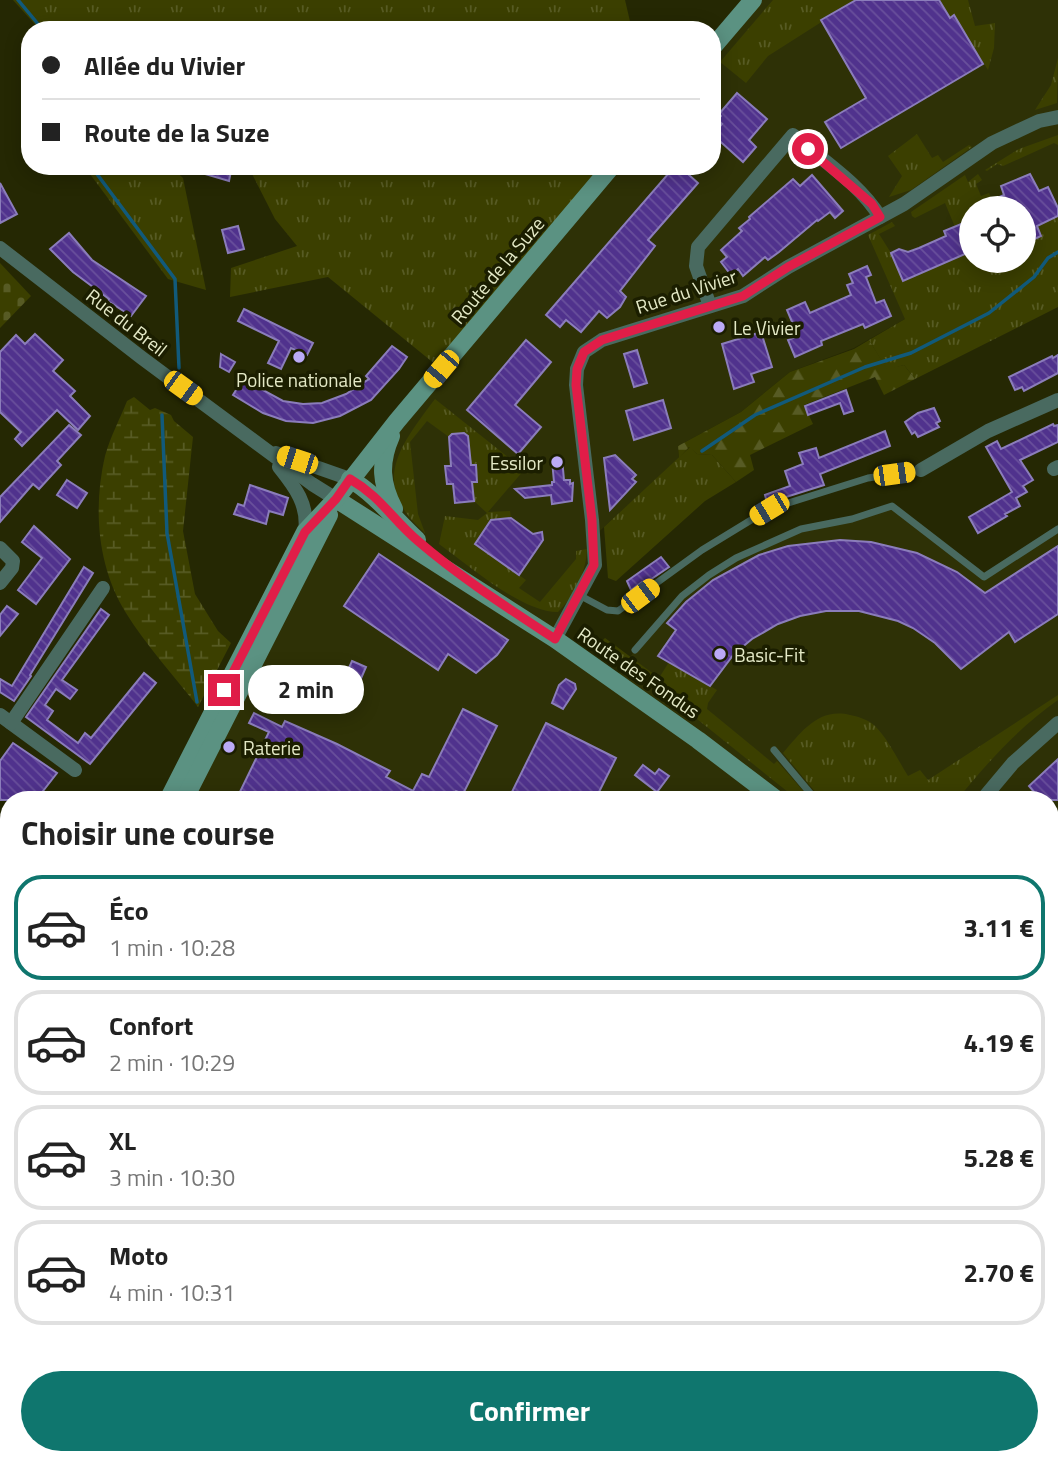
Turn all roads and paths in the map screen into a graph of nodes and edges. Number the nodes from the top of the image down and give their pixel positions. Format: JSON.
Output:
{"nodes":[{"id":1,"x":753,"y":0,"type":"edge"},
{"id":2,"x":721,"y":37,"type":"edge"},
{"id":3,"x":1058,"y":117,"type":"edge"},
{"id":4,"x":604,"y":175,"type":"edge"},
{"id":5,"x":880,"y":217,"type":"junction"},
{"id":6,"x":0,"y":248,"type":"edge"},
{"id":7,"x":710,"y":306,"type":"junction"},
{"id":8,"x":1058,"y":400,"type":"edge"},
{"id":9,"x":397,"y":421,"type":"junction"},
{"id":10,"x":265,"y":449,"type":"junction"},
{"id":11,"x":921,"y":470,"type":"joint"},
{"id":12,"x":350,"y":479,"type":"junction"},
{"id":13,"x":336,"y":499,"type":"junction"},
{"id":14,"x":1058,"y":529,"type":"edge"},
{"id":15,"x":407,"y":531,"type":"junction"},
{"id":16,"x":305,"y":532,"type":"junction"},
{"id":17,"x":0,"y":548,"type":"edge"},
{"id":18,"x":0,"y":583,"type":"edge"},
{"id":19,"x":103,"y":588,"type":"dead end"},
{"id":20,"x":477,"y":588,"type":"junction"},
{"id":21,"x":579,"y":595,"type":"junction"},
{"id":22,"x":555,"y":639,"type":"junction"},
{"id":23,"x":635,"y":650,"type":"dead end"},
{"id":24,"x":5,"y":719,"type":"edge"},
{"id":25,"x":1058,"y":723,"type":"edge"},
{"id":26,"x":774,"y":750,"type":"dead end"},
{"id":27,"x":75,"y":770,"type":"dead end"},
{"id":28,"x":173,"y":791,"type":"edge"},
{"id":29,"x":189,"y":791,"type":"edge"},
{"id":30,"x":767,"y":791,"type":"edge"},
{"id":31,"x":808,"y":791,"type":"edge"},
{"id":32,"x":990,"y":791,"type":"edge"}],
"edges":[{"from":1,"to":2,"type":"main road"},
{"from":3,"to":5,"type":"street","name":"Rue du Vivier"},
{"from":4,"to":9,"type":"main road","name":"Route de la Suze"},
{"from":5,"to":7,"type":"street","name":"Rue du Vivier"},
{"from":5,"to":7,"type":"street"},
{"from":6,"to":10,"type":"street","name":"Rue du Breil"},
{"from":7,"to":21,"type":"street","name":"Rue du Vivier"},
{"from":8,"to":11,"type":"street"},
{"from":9,"to":12,"type":"main road","name":"Route de la Suze"},
{"from":9,"to":15,"type":"main road","name":"Route des Fondus"},
{"from":10,"to":12,"type":"street","name":"Rue du Breil"},
{"from":10,"to":13,"type":"street","name":"Rue du Breil"},
{"from":10,"to":16,"type":"street","name":"Rue du Breil"},
{"from":11,"to":21,"type":"lane"},
{"from":12,"to":13,"type":"main road","name":"Route de la Suze"},
{"from":12,"to":15,"type":"main road","name":"Route des Fondus"},
{"from":13,"to":16,"type":"main road","name":"Route de la Suze"},
{"from":13,"to":20,"type":"main road","name":"Route des Fondus"},
{"from":13,"to":29,"type":"main road","name":"Route de la Suze"},
{"from":14,"to":23,"type":"lane"},
{"from":15,"to":20,"type":"main road","name":"Route des Fondus"},
{"from":16,"to":28,"type":"main road","name":"Route de la Suze"},
{"from":17,"to":18,"type":"street"},
{"from":19,"to":24,"type":"street"},
{"from":20,"to":22,"type":"main road","name":"Route des Fondus"},
{"from":21,"to":22,"type":"street","name":"Rue du Vivier"},
{"from":22,"to":30,"type":"main road","name":"Route des Fondus"},
{"from":24,"to":27,"type":"street"},
{"from":25,"to":32,"type":"street"},
{"from":26,"to":31,"type":"lane"}]}
